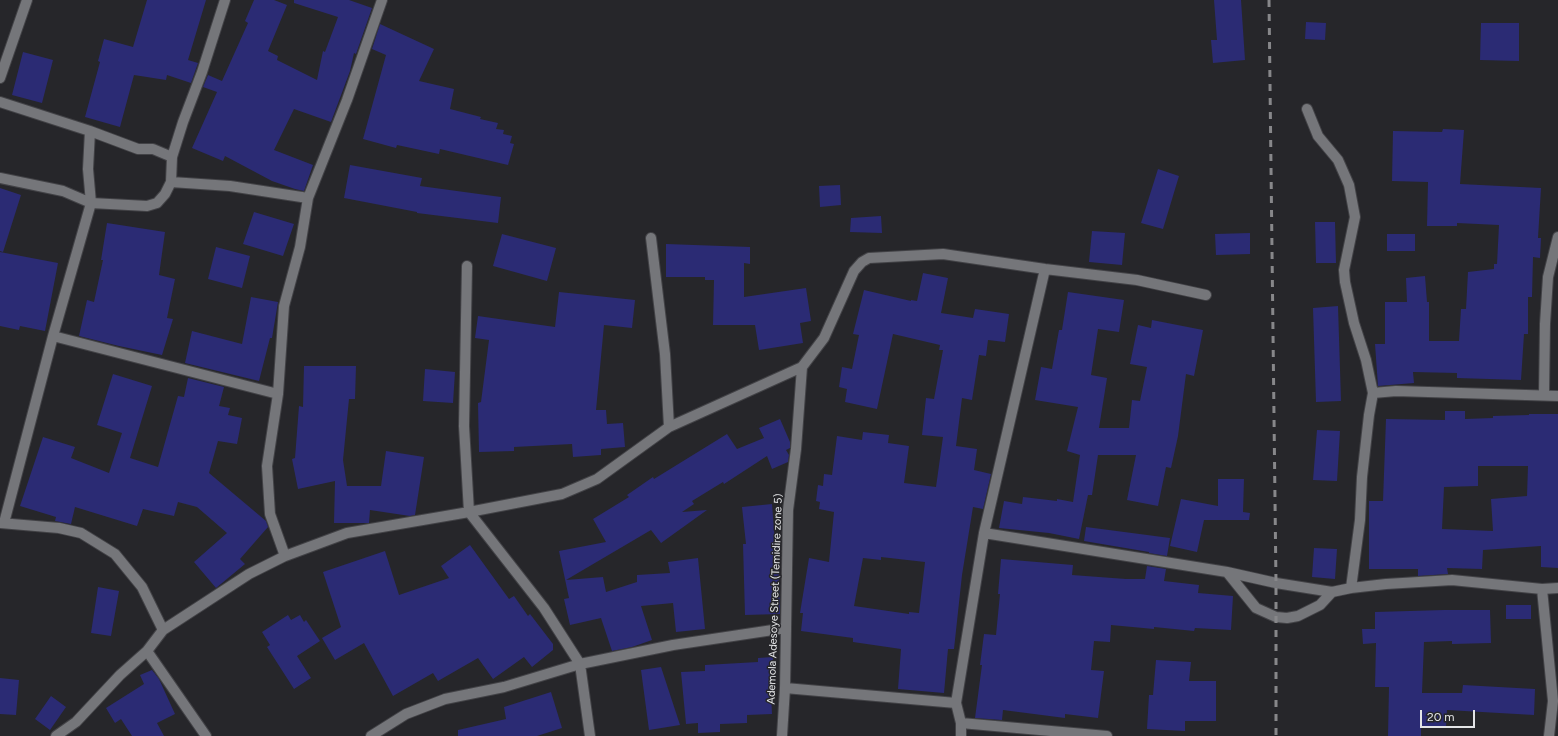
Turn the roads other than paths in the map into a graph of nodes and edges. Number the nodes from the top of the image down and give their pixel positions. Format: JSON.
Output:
{"nodes":[{"id":1,"x":27,"y":0,"type":"edge"},
{"id":2,"x":225,"y":0,"type":"edge"},
{"id":3,"x":382,"y":0,"type":"edge"},
{"id":4,"x":0,"y":78,"type":"edge"},
{"id":5,"x":0,"y":102,"type":"edge"},
{"id":6,"x":1307,"y":109,"type":"dead end"},
{"id":7,"x":90,"y":131,"type":"junction"},
{"id":8,"x":172,"y":157,"type":"junction"},
{"id":9,"x":0,"y":178,"type":"edge"},
{"id":10,"x":171,"y":182,"type":"junction"},
{"id":11,"x":308,"y":198,"type":"junction"},
{"id":12,"x":92,"y":203,"type":"junction"},
{"id":13,"x":1558,"y":237,"type":"edge"},
{"id":14,"x":651,"y":238,"type":"dead end"},
{"id":15,"x":467,"y":266,"type":"dead end"},
{"id":16,"x":1046,"y":269,"type":"junction"},
{"id":17,"x":1206,"y":295,"type":"dead end"},
{"id":18,"x":53,"y":336,"type":"junction"},
{"id":19,"x":802,"y":367,"type":"junction"},
{"id":20,"x":1374,"y":392,"type":"junction"},
{"id":21,"x":278,"y":394,"type":"junction"},
{"id":22,"x":1544,"y":395,"type":"junction"},
{"id":23,"x":1558,"y":396,"type":"edge"},
{"id":24,"x":669,"y":427,"type":"junction"},
{"id":25,"x":469,"y":512,"type":"junction"},
{"id":26,"x":2,"y":523,"type":"edge"},
{"id":27,"x":984,"y":533,"type":"junction"},
{"id":28,"x":285,"y":556,"type":"junction"},
{"id":29,"x":1227,"y":572,"type":"junction"},
{"id":30,"x":1351,"y":588,"type":"junction"},
{"id":31,"x":1542,"y":588,"type":"junction"},
{"id":32,"x":1558,"y":588,"type":"edge"},
{"id":33,"x":1332,"y":592,"type":"junction"},
{"id":34,"x":786,"y":628,"type":"junction"},
{"id":35,"x":163,"y":630,"type":"junction"},
{"id":36,"x":147,"y":651,"type":"junction"},
{"id":37,"x":580,"y":664,"type":"junction"},
{"id":38,"x":785,"y":688,"type":"junction"},
{"id":39,"x":956,"y":703,"type":"junction"},
{"id":40,"x":961,"y":723,"type":"junction"},
{"id":41,"x":56,"y":736,"type":"edge"},
{"id":42,"x":206,"y":736,"type":"edge"},
{"id":43,"x":371,"y":736,"type":"edge"},
{"id":44,"x":590,"y":736,"type":"edge"},
{"id":45,"x":782,"y":736,"type":"edge"},
{"id":46,"x":961,"y":736,"type":"edge"},
{"id":47,"x":1107,"y":736,"type":"edge"},
{"id":48,"x":1549,"y":736,"type":"edge"}],
"edges":[{"from":1,"to":4,"type":"street"},
{"from":2,"to":8,"type":"street"},
{"from":3,"to":11,"type":"street"},
{"from":5,"to":7,"type":"street"},
{"from":6,"to":20,"type":"street"},
{"from":7,"to":8,"type":"street"},
{"from":7,"to":12,"type":"street"},
{"from":8,"to":10,"type":"street"},
{"from":9,"to":12,"type":"street"},
{"from":10,"to":11,"type":"street"},
{"from":10,"to":12,"type":"street"},
{"from":11,"to":21,"type":"street"},
{"from":12,"to":18,"type":"street"},
{"from":13,"to":22,"type":"street"},
{"from":14,"to":24,"type":"street"},
{"from":15,"to":25,"type":"street"},
{"from":16,"to":17,"type":"street"},
{"from":16,"to":19,"type":"street"},
{"from":16,"to":27,"type":"street"},
{"from":18,"to":21,"type":"street"},
{"from":18,"to":26,"type":"street"},
{"from":19,"to":24,"type":"street"},
{"from":19,"to":34,"type":"street","name":"Ademola Adesoye Street (Temidire zone 5)"},
{"from":20,"to":22,"type":"street"},
{"from":20,"to":30,"type":"street"},
{"from":21,"to":28,"type":"street"},
{"from":22,"to":23,"type":"street"},
{"from":24,"to":25,"type":"street"},
{"from":25,"to":28,"type":"street"},
{"from":25,"to":37,"type":"street"},
{"from":26,"to":35,"type":"street"},
{"from":27,"to":29,"type":"street"},
{"from":27,"to":39,"type":"street"},
{"from":28,"to":35,"type":"street"},
{"from":29,"to":33,"type":"street"},
{"from":29,"to":33,"type":"street"},
{"from":30,"to":31,"type":"street"},
{"from":30,"to":33,"type":"street"},
{"from":31,"to":32,"type":"street"},
{"from":31,"to":48,"type":"street"},
{"from":34,"to":37,"type":"street"},
{"from":34,"to":38,"type":"street","name":"Ademola Adesoye Street (Temidire zone 5)"},
{"from":35,"to":36,"type":"street"},
{"from":36,"to":41,"type":"street"},
{"from":36,"to":42,"type":"street"},
{"from":37,"to":43,"type":"street"},
{"from":37,"to":44,"type":"street"},
{"from":38,"to":39,"type":"street"},
{"from":38,"to":45,"type":"street","name":"Ademola Adesoye Street (Temidire zone 5)"},
{"from":39,"to":40,"type":"street"},
{"from":40,"to":46,"type":"street"},
{"from":40,"to":47,"type":"street"}]}
